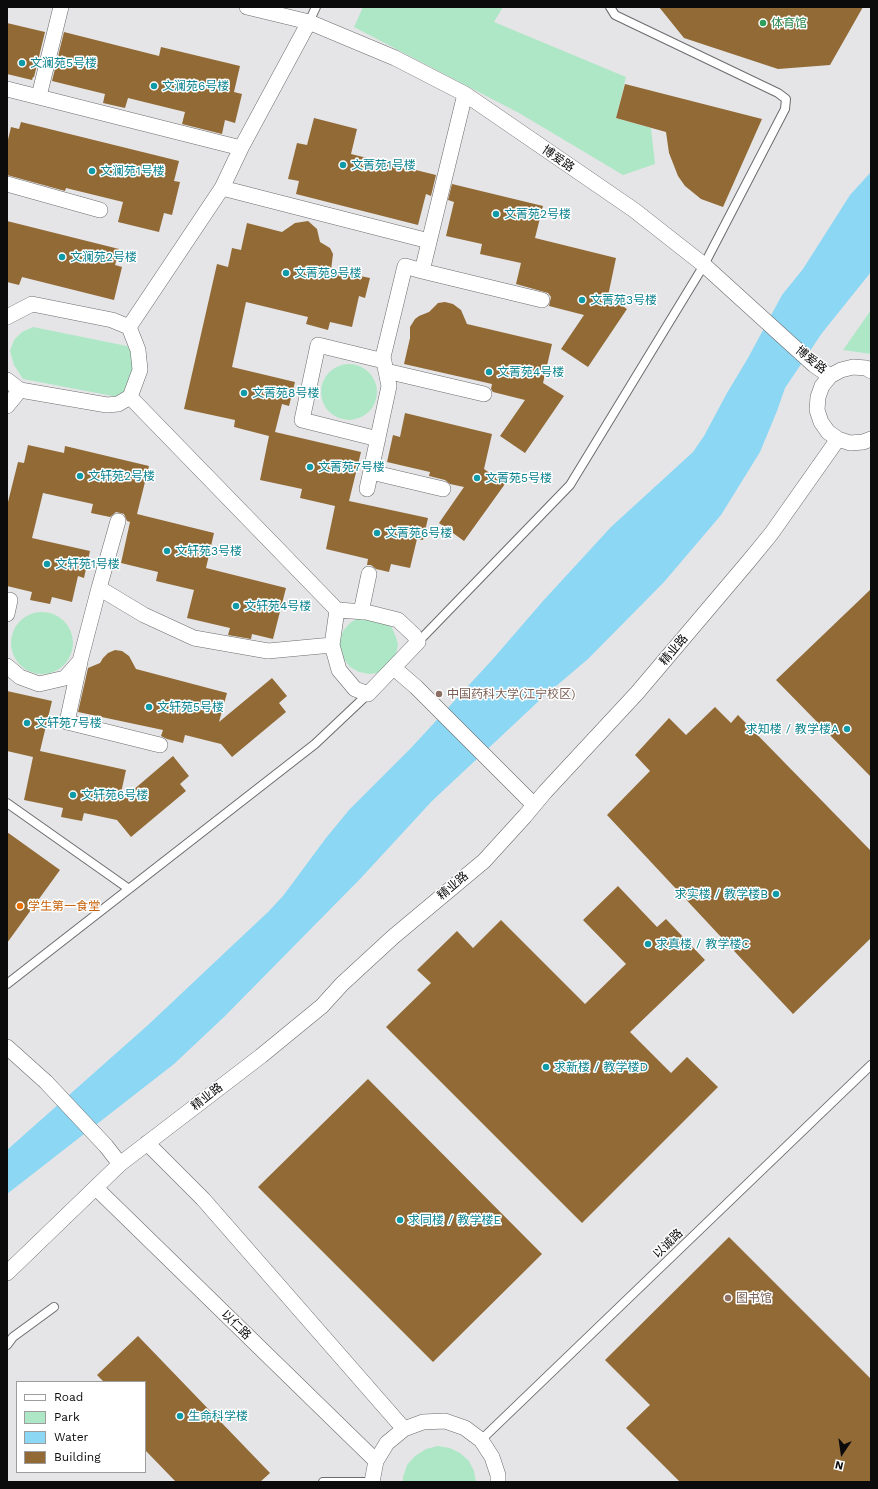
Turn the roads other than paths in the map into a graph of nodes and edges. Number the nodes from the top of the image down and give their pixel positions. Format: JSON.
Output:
{"nodes":[{"id":1,"x":61,"y":7,"type":"edge"},
{"id":2,"x":247,"y":7,"type":"edge"},
{"id":3,"x":316,"y":7,"type":"edge"},
{"id":4,"x":610,"y":7,"type":"edge"},
{"id":5,"x":309,"y":22,"type":"junction"},
{"id":6,"x":7,"y":89,"type":"edge"},
{"id":7,"x":465,"y":94,"type":"junction"},
{"id":8,"x":39,"y":96,"type":"junction"},
{"id":9,"x":241,"y":148,"type":"junction"},
{"id":10,"x":7,"y":184,"type":"edge"},
{"id":11,"x":222,"y":188,"type":"junction"},
{"id":12,"x":100,"y":210,"type":"dead end"},
{"id":13,"x":429,"y":241,"type":"junction"},
{"id":14,"x":704,"y":264,"type":"junction"},
{"id":15,"x":422,"y":271,"type":"junction"},
{"id":16,"x":542,"y":300,"type":"dead end"},
{"id":17,"x":7,"y":317,"type":"edge"},
{"id":18,"x":129,"y":326,"type":"junction"},
{"id":19,"x":385,"y":366,"type":"junction"},
{"id":20,"x":871,"y":371,"type":"edge"},
{"id":21,"x":830,"y":376,"type":"junction"},
{"id":22,"x":7,"y":380,"type":"edge"},
{"id":23,"x":20,"y":390,"type":"junction"},
{"id":24,"x":484,"y":394,"type":"dead end"},
{"id":25,"x":130,"y":397,"type":"junction"},
{"id":26,"x":7,"y":406,"type":"edge"},
{"id":27,"x":378,"y":439,"type":"junction"},
{"id":28,"x":838,"y":439,"type":"junction"},
{"id":29,"x":871,"y":439,"type":"edge"},
{"id":30,"x":371,"y":472,"type":"junction"},
{"id":31,"x":367,"y":489,"type":"dead end"},
{"id":32,"x":443,"y":489,"type":"dead end"},
{"id":33,"x":118,"y":521,"type":"dead end"},
{"id":34,"x":369,"y":574,"type":"dead end"},
{"id":35,"x":99,"y":588,"type":"junction"},
{"id":36,"x":336,"y":610,"type":"junction"},
{"id":37,"x":361,"y":612,"type":"junction"},
{"id":38,"x":418,"y":642,"type":"junction"},
{"id":39,"x":332,"y":644,"type":"junction"},
{"id":40,"x":80,"y":662,"type":"junction"},
{"id":41,"x":7,"y":666,"type":"edge"},
{"id":42,"x":394,"y":668,"type":"junction"},
{"id":43,"x":368,"y":694,"type":"junction"},
{"id":44,"x":160,"y":745,"type":"dead end"},
{"id":45,"x":7,"y":803,"type":"edge"},
{"id":46,"x":534,"y":805,"type":"junction"},
{"id":47,"x":128,"y":889,"type":"junction"},
{"id":48,"x":7,"y":984,"type":"edge"},
{"id":49,"x":7,"y":1047,"type":"edge"},
{"id":50,"x":871,"y":1066,"type":"edge"},
{"id":51,"x":147,"y":1143,"type":"junction"},
{"id":52,"x":120,"y":1164,"type":"junction"},
{"id":53,"x":96,"y":1188,"type":"junction"},
{"id":54,"x":7,"y":1273,"type":"edge"},
{"id":55,"x":54,"y":1307,"type":"dead end"},
{"id":56,"x":7,"y":1331,"type":"edge"},
{"id":57,"x":13,"y":1337,"type":"junction"},
{"id":58,"x":7,"y":1345,"type":"edge"},
{"id":59,"x":404,"y":1429,"type":"junction"},
{"id":60,"x":482,"y":1440,"type":"junction"},
{"id":61,"x":376,"y":1461,"type":"junction"},
{"id":62,"x":323,"y":1482,"type":"edge"},
{"id":63,"x":372,"y":1482,"type":"edge"},
{"id":64,"x":498,"y":1482,"type":"edge"}],
"edges":[{"from":1,"to":8,"type":"street"},
{"from":2,"to":5,"type":"street","name":"博爱路"},
{"from":3,"to":5,"type":"lane"},
{"from":4,"to":14,"type":"lane"},
{"from":5,"to":7,"type":"street","name":"博爱路"},
{"from":5,"to":9,"type":"street"},
{"from":6,"to":8,"type":"street"},
{"from":7,"to":13,"type":"street"},
{"from":7,"to":14,"type":"street","name":"博爱路"},
{"from":8,"to":9,"type":"street"},
{"from":9,"to":11,"type":"street"},
{"from":10,"to":12,"type":"street"},
{"from":11,"to":13,"type":"street"},
{"from":11,"to":18,"type":"street"},
{"from":13,"to":15,"type":"street"},
{"from":14,"to":21,"type":"street","name":"博爱路"},
{"from":14,"to":38,"type":"lane"},
{"from":15,"to":16,"type":"street"},
{"from":15,"to":19,"type":"street"},
{"from":17,"to":18,"type":"street"},
{"from":18,"to":25,"type":"street"},
{"from":19,"to":24,"type":"street"},
{"from":19,"to":27,"type":"street"},
{"from":19,"to":27,"type":"street"},
{"from":20,"to":21,"type":"street"},
{"from":21,"to":28,"type":"street"},
{"from":22,"to":23,"type":"street"},
{"from":23,"to":25,"type":"street"},
{"from":23,"to":26,"type":"street"},
{"from":25,"to":36,"type":"street"},
{"from":27,"to":30,"type":"street"},
{"from":28,"to":29,"type":"street"},
{"from":28,"to":46,"type":"street","name":"精业路"},
{"from":30,"to":31,"type":"street"},
{"from":30,"to":32,"type":"street"},
{"from":33,"to":35,"type":"street"},
{"from":34,"to":37,"type":"street"},
{"from":35,"to":39,"type":"street"},
{"from":35,"to":40,"type":"street"},
{"from":36,"to":37,"type":"street"},
{"from":36,"to":39,"type":"street"},
{"from":37,"to":38,"type":"street"},
{"from":38,"to":42,"type":"street"},
{"from":39,"to":43,"type":"street"},
{"from":40,"to":41,"type":"street"},
{"from":40,"to":44,"type":"street"},
{"from":42,"to":43,"type":"street"},
{"from":42,"to":46,"type":"street"},
{"from":43,"to":47,"type":"lane"},
{"from":45,"to":47,"type":"lane"},
{"from":46,"to":51,"type":"street","name":"精业路"},
{"from":47,"to":48,"type":"lane"},
{"from":49,"to":52,"type":"street"},
{"from":50,"to":60,"type":"lane","name":"以诚路"},
{"from":51,"to":52,"type":"street","name":"精业路"},
{"from":51,"to":59,"type":"street"},
{"from":52,"to":53,"type":"street","name":"精业路"},
{"from":53,"to":54,"type":"street","name":"精业路"},
{"from":53,"to":61,"type":"street","name":"以仁路"},
{"from":55,"to":57,"type":"lane"},
{"from":56,"to":57,"type":"lane"},
{"from":57,"to":58,"type":"lane"},
{"from":59,"to":60,"type":"street"},
{"from":59,"to":61,"type":"street"},
{"from":60,"to":64,"type":"street"},
{"from":61,"to":63,"type":"street"},
{"from":62,"to":63,"type":"lane"}]}
